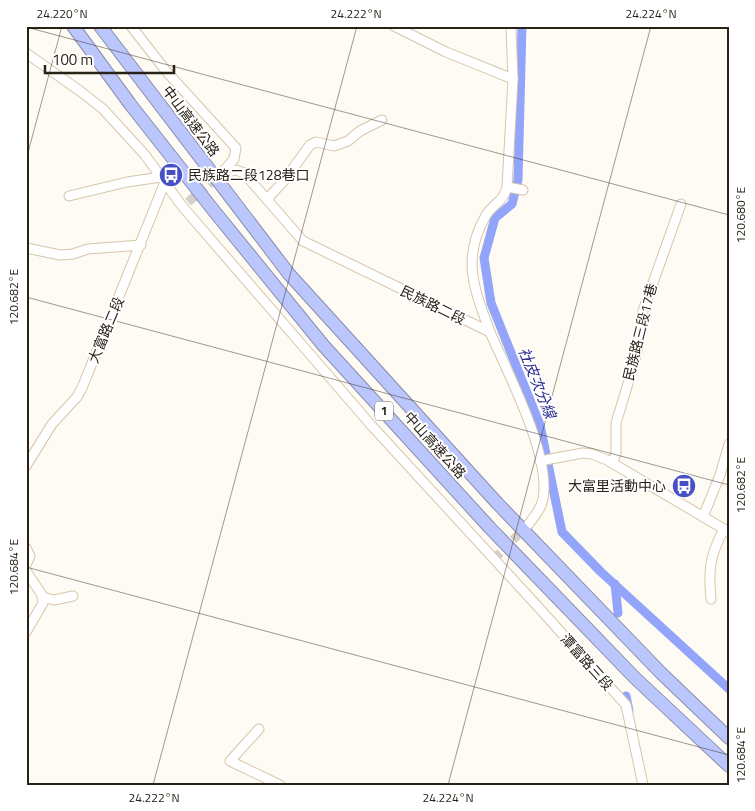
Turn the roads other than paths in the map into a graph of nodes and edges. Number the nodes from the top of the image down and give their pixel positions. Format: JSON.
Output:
{"nodes":[{"id":1,"x":73,"y":26,"type":"edge"},
{"id":2,"x":100,"y":26,"type":"edge"},
{"id":3,"x":131,"y":26,"type":"edge"},
{"id":4,"x":394,"y":26,"type":"edge"},
{"id":5,"x":511,"y":26,"type":"edge"},
{"id":6,"x":26,"y":53,"type":"edge"},
{"id":7,"x":513,"y":79,"type":"junction"},
{"id":8,"x":382,"y":120,"type":"dead end"},
{"id":9,"x":234,"y":159,"type":"junction"},
{"id":10,"x":244,"y":173,"type":"junction"},
{"id":11,"x":163,"y":180,"type":"junction"},
{"id":12,"x":509,"y":187,"type":"junction"},
{"id":13,"x":523,"y":190,"type":"dead end"},
{"id":14,"x":69,"y":196,"type":"dead end"},
{"id":15,"x":267,"y":199,"type":"junction"},
{"id":16,"x":681,"y":204,"type":"dead end"},
{"id":17,"x":141,"y":245,"type":"junction"},
{"id":18,"x":26,"y":248,"type":"edge"},
{"id":19,"x":490,"y":332,"type":"junction"},
{"id":20,"x":729,"y":444,"type":"edge"},
{"id":21,"x":546,"y":460,"type":"junction"},
{"id":22,"x":612,"y":463,"type":"junction"},
{"id":23,"x":26,"y":466,"type":"edge"},
{"id":24,"x":703,"y":517,"type":"junction"},
{"id":25,"x":528,"y":525,"type":"tunnel mouth"},
{"id":26,"x":726,"y":531,"type":"edge"},
{"id":27,"x":26,"y":548,"type":"edge"},
{"id":28,"x":26,"y":566,"type":"edge"},
{"id":29,"x":26,"y":571,"type":"edge"},
{"id":30,"x":73,"y":596,"type":"dead end"},
{"id":31,"x":42,"y":597,"type":"junction"},
{"id":32,"x":711,"y":599,"type":"dead end"},
{"id":33,"x":26,"y":632,"type":"edge"},
{"id":34,"x":259,"y":729,"type":"dead end"},
{"id":35,"x":729,"y":738,"type":"edge"},
{"id":36,"x":729,"y":766,"type":"edge"},
{"id":37,"x":280,"y":785,"type":"edge"},
{"id":38,"x":643,"y":785,"type":"edge"}],
"edges":[{"from":1,"to":36,"type":"highway","name":"中山高速公路","number":"1"},
{"from":2,"to":35,"type":"highway","name":"中山高速公路","number":"1"},
{"from":3,"to":9,"type":"street","name":"民族路二段"},
{"from":4,"to":7,"type":"street"},
{"from":5,"to":7,"type":"street"},
{"from":6,"to":11,"type":"street"},
{"from":7,"to":12,"type":"street"},
{"from":8,"to":15,"type":"street"},
{"from":9,"to":10,"type":"street","name":"民族路二段"},
{"from":9,"to":10,"type":"street"},
{"from":10,"to":15,"type":"street","name":"民族路二段"},
{"from":11,"to":14,"type":"street"},
{"from":11,"to":17,"type":"street","name":"大富路二段"},
{"from":11,"to":38,"type":"street","name":"潭富路三段"},
{"from":12,"to":13,"type":"street"},
{"from":12,"to":19,"type":"street"},
{"from":15,"to":19,"type":"street","name":"民族路二段"},
{"from":16,"to":22,"type":"street","name":"民族路三段17巷"},
{"from":17,"to":18,"type":"street"},
{"from":17,"to":23,"type":"street","name":"大富路二段"},
{"from":19,"to":21,"type":"street"},
{"from":20,"to":24,"type":"street"},
{"from":21,"to":22,"type":"street"},
{"from":21,"to":25,"type":"street"},
{"from":22,"to":24,"type":"street"},
{"from":24,"to":26,"type":"street"},
{"from":26,"to":32,"type":"street"},
{"from":27,"to":28,"type":"street"},
{"from":29,"to":31,"type":"street"},
{"from":30,"to":31,"type":"street"},
{"from":31,"to":33,"type":"street"},
{"from":34,"to":37,"type":"street"}]}
